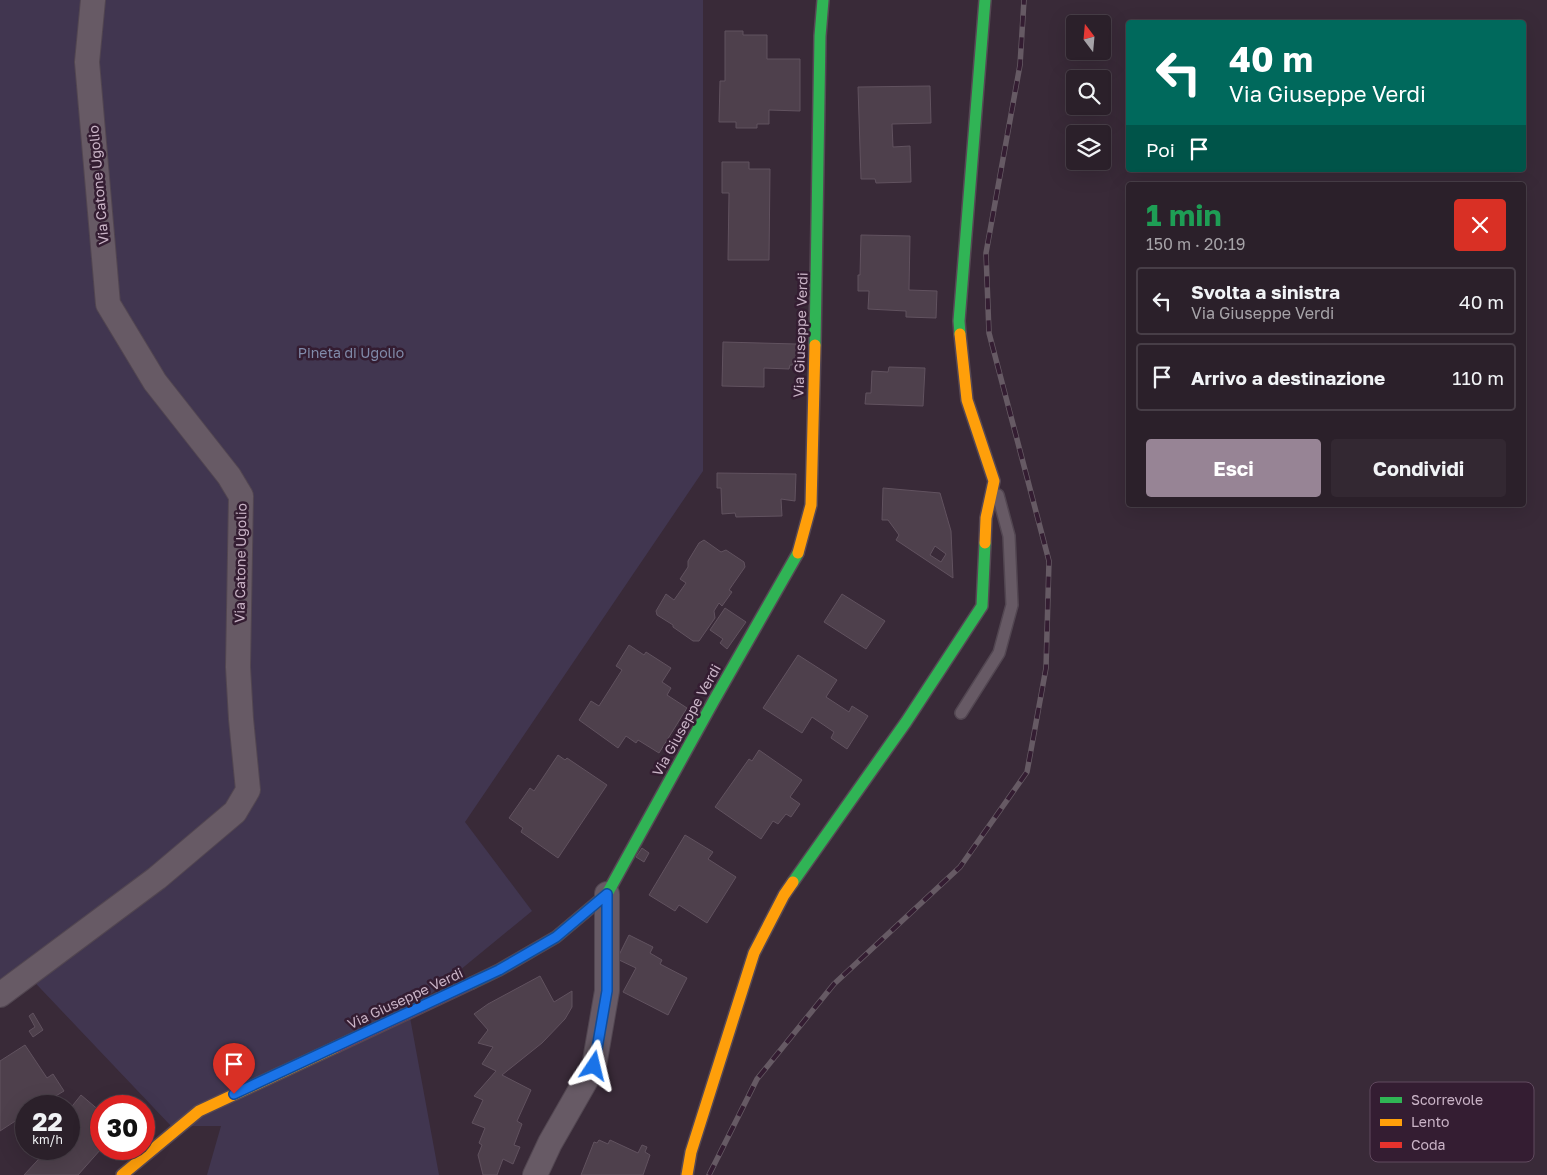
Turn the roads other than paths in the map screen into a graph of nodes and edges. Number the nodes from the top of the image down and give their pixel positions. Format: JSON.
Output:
{"nodes":[{"id":1,"x":92,"y":0,"type":"edge"},
{"id":2,"x":822,"y":0,"type":"edge"},
{"id":3,"x":985,"y":0,"type":"edge"},
{"id":4,"x":994,"y":482,"type":"junction"},
{"id":5,"x":961,"y":713,"type":"dead end"},
{"id":6,"x":607,"y":894,"type":"junction"},
{"id":7,"x":0,"y":995,"type":"edge"},
{"id":8,"x":122,"y":1175,"type":"edge"},
{"id":9,"x":535,"y":1175,"type":"edge"},
{"id":10,"x":687,"y":1175,"type":"edge"}],
"edges":[{"from":1,"to":7,"type":"street","name":"Via Catone Ugolio"},
{"from":2,"to":6,"type":"street","name":"Via Giuseppe Verdi"},
{"from":3,"to":4,"type":"street"},
{"from":4,"to":5,"type":"lane"},
{"from":4,"to":10,"type":"street"},
{"from":6,"to":8,"type":"street","name":"Via Giuseppe Verdi"},
{"from":6,"to":9,"type":"street"}]}
